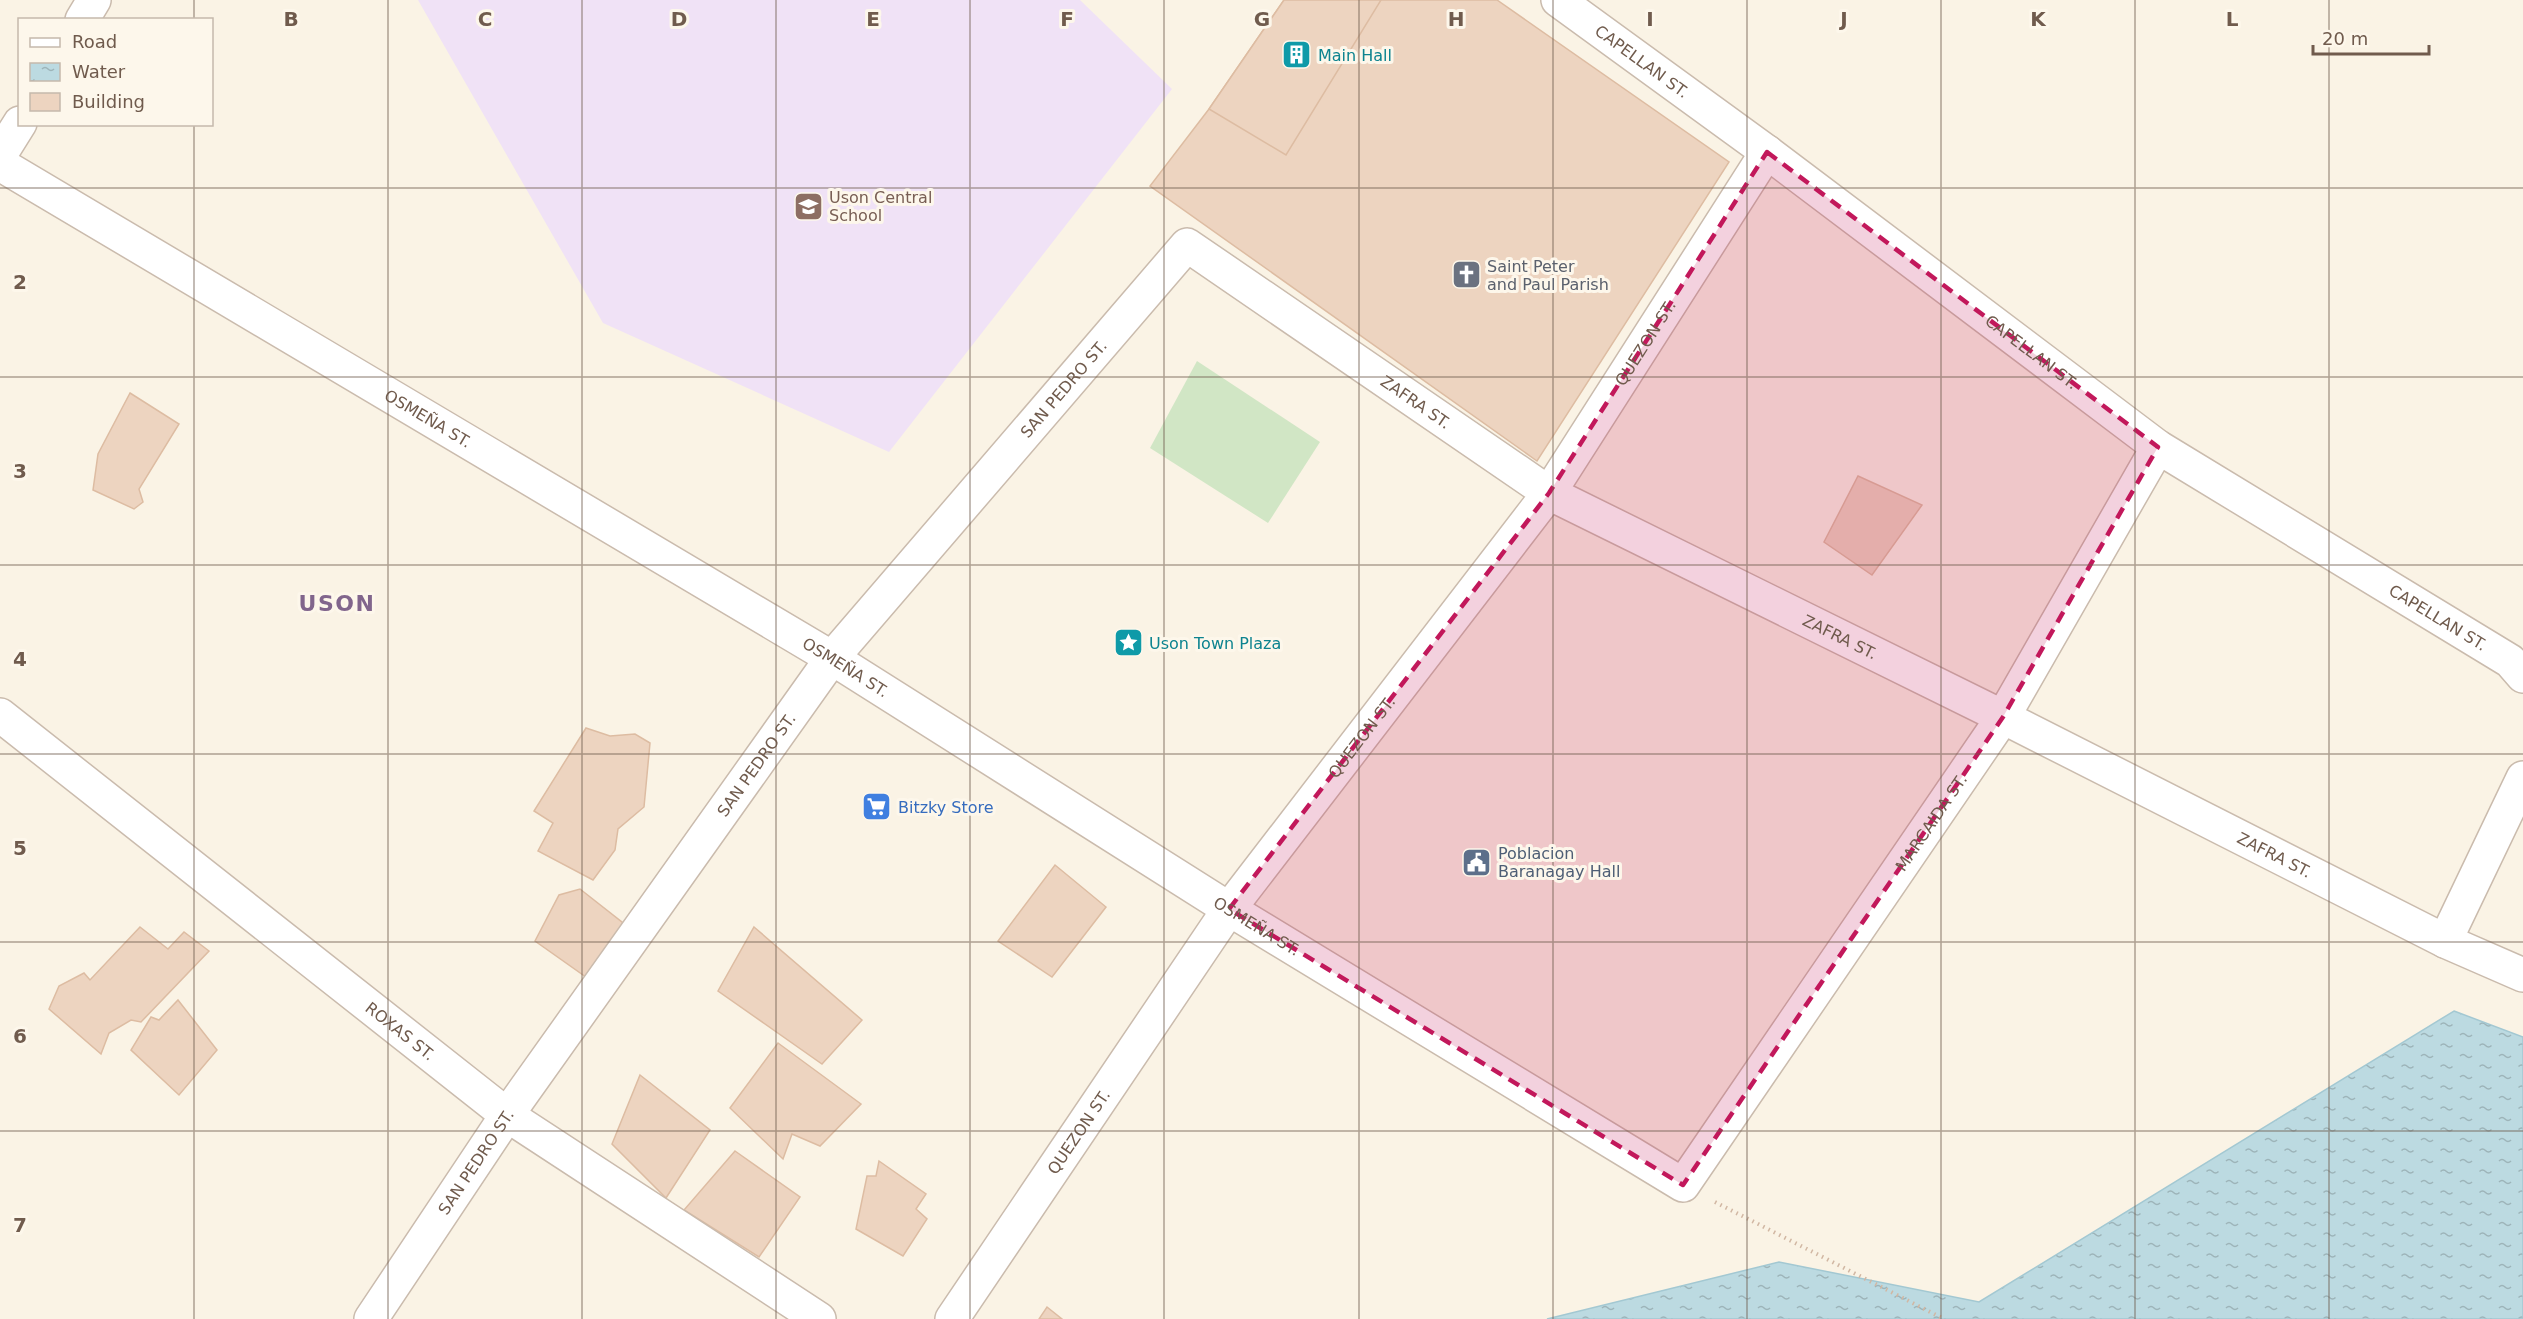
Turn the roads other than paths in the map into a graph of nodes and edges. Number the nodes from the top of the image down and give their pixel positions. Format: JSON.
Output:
{"nodes":[{"id":1,"x":94,"y":0,"type":"edge"},
{"id":2,"x":1558,"y":0,"type":"edge"},
{"id":3,"x":83,"y":18,"type":"edge"},
{"id":4,"x":18,"y":126,"type":"edge"},
{"id":5,"x":1767,"y":152,"type":"junction"},
{"id":6,"x":0,"y":155,"type":"edge"},
{"id":7,"x":0,"y":164,"type":"edge"},
{"id":8,"x":1187,"y":245,"type":"joint"},
{"id":9,"x":2158,"y":447,"type":"junction"},
{"id":10,"x":1549,"y":493,"type":"junction"},
{"id":11,"x":832,"y":658,"type":"junction"},
{"id":12,"x":2523,"y":676,"type":"edge"},
{"id":13,"x":0,"y":716,"type":"edge"},
{"id":14,"x":2003,"y":717,"type":"junction"},
{"id":15,"x":2523,"y":778,"type":"edge"},
{"id":16,"x":1229,"y":909,"type":"junction"},
{"id":17,"x":2445,"y":941,"type":"junction"},
{"id":18,"x":2523,"y":975,"type":"edge"},
{"id":19,"x":507,"y":1115,"type":"junction"},
{"id":20,"x":1683,"y":1185,"type":"joint"},
{"id":21,"x":371,"y":1319,"type":"edge"},
{"id":22,"x":819,"y":1319,"type":"edge"},
{"id":23,"x":952,"y":1319,"type":"edge"}],
"edges":[{"from":1,"to":3,"type":"street"},
{"from":2,"to":5,"type":"street","name":"CAPELLAN ST."},
{"from":4,"to":6,"type":"street"},
{"from":5,"to":9,"type":"street","name":"CAPELLAN ST."},
{"from":5,"to":10,"type":"street","name":"QUEZON ST."},
{"from":7,"to":11,"type":"street","name":"OSMEÑA ST."},
{"from":8,"to":10,"type":"street","name":"ZAFRA ST."},
{"from":8,"to":11,"type":"street","name":"SAN PEDRO ST."},
{"from":9,"to":12,"type":"street","name":"CAPELLAN ST."},
{"from":9,"to":14,"type":"street","name":"MARCAIDA ST."},
{"from":10,"to":14,"type":"street","name":"ZAFRA ST."},
{"from":10,"to":16,"type":"street","name":"QUEZON ST."},
{"from":11,"to":16,"type":"street","name":"OSMEÑA ST."},
{"from":11,"to":19,"type":"street","name":"SAN PEDRO ST."},
{"from":13,"to":19,"type":"street","name":"ROXAS ST."},
{"from":14,"to":17,"type":"street","name":"ZAFRA ST."},
{"from":14,"to":20,"type":"street","name":"MARCAIDA ST."},
{"from":15,"to":17,"type":"street"},
{"from":16,"to":20,"type":"street","name":"OSMEÑA ST."},
{"from":16,"to":23,"type":"street","name":"QUEZON ST."},
{"from":17,"to":18,"type":"street","name":"ZAFRA ST."},
{"from":19,"to":21,"type":"street","name":"SAN PEDRO ST."},
{"from":19,"to":22,"type":"street","name":"ROXAS ST."}]}
